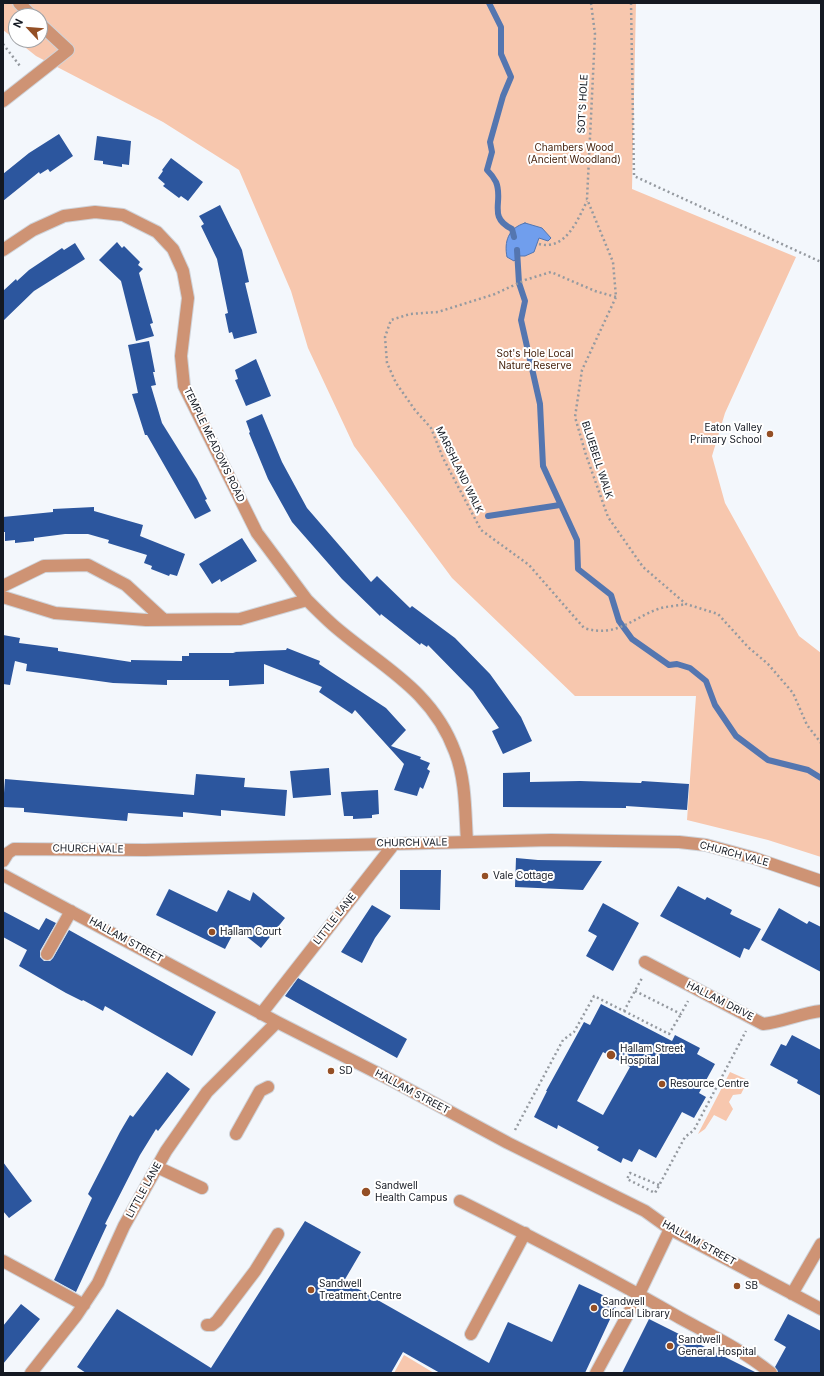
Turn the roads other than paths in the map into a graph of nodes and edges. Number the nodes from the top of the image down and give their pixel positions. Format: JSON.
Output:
{"nodes":[{"id":1,"x":48,"y":31,"type":"edge"},
{"id":2,"x":3,"y":101,"type":"edge"},
{"id":3,"x":3,"y":250,"type":"edge"},
{"id":4,"x":3,"y":586,"type":"edge"},
{"id":5,"x":3,"y":597,"type":"edge"},
{"id":6,"x":307,"y":600,"type":"junction"},
{"id":7,"x":164,"y":620,"type":"junction"},
{"id":8,"x":467,"y":842,"type":"junction"},
{"id":9,"x":394,"y":844,"type":"junction"},
{"id":10,"x":3,"y":861,"type":"edge"},
{"id":11,"x":3,"y":875,"type":"edge"},
{"id":12,"x":821,"y":881,"type":"edge"},
{"id":13,"x":71,"y":911,"type":"junction"},
{"id":14,"x":47,"y":954,"type":"dead end"},
{"id":15,"x":647,"y":964,"type":"road end"},
{"id":16,"x":821,"y":1011,"type":"edge"},
{"id":17,"x":261,"y":1014,"type":"junction"},
{"id":18,"x":277,"y":1022,"type":"junction"},
{"id":19,"x":268,"y":1087,"type":"dead end"},
{"id":20,"x":236,"y":1134,"type":"dead end"},
{"id":21,"x":157,"y":1167,"type":"junction"},
{"id":22,"x":202,"y":1188,"type":"dead end"},
{"id":23,"x":460,"y":1200,"type":"dead end"},
{"id":24,"x":670,"y":1229,"type":"junction"},
{"id":25,"x":525,"y":1233,"type":"junction"},
{"id":26,"x":278,"y":1234,"type":"dead end"},
{"id":27,"x":821,"y":1244,"type":"edge"},
{"id":28,"x":3,"y":1261,"type":"edge"},
{"id":29,"x":638,"y":1294,"type":"junction"},
{"id":30,"x":792,"y":1294,"type":"junction"},
{"id":31,"x":84,"y":1305,"type":"junction"},
{"id":32,"x":821,"y":1309,"type":"edge"},
{"id":33,"x":207,"y":1325,"type":"dead end"},
{"id":34,"x":471,"y":1334,"type":"dead end"},
{"id":35,"x":31,"y":1373,"type":"edge"},
{"id":36,"x":596,"y":1373,"type":"edge"},
{"id":37,"x":771,"y":1373,"type":"edge"}],
"edges":[{"from":1,"to":2,"type":"street"},
{"from":3,"to":6,"type":"street","name":"TEMPLE MEADOWS ROAD"},
{"from":4,"to":7,"type":"street"},
{"from":5,"to":7,"type":"street"},
{"from":6,"to":7,"type":"street"},
{"from":6,"to":8,"type":"street","name":"TEMPLE MEADOWS ROAD"},
{"from":8,"to":9,"type":"street","name":"CHURCH VALE"},
{"from":8,"to":12,"type":"street","name":"CHURCH VALE"},
{"from":9,"to":10,"type":"street","name":"CHURCH VALE"},
{"from":9,"to":17,"type":"street","name":"LITTLE LANE"},
{"from":11,"to":13,"type":"street","name":"HALLAM STREET"},
{"from":13,"to":14,"type":"street"},
{"from":13,"to":17,"type":"street","name":"HALLAM STREET"},
{"from":15,"to":16,"type":"street","name":"HALLAM DRIVE"},
{"from":17,"to":18,"type":"street","name":"HALLAM STREET"},
{"from":18,"to":21,"type":"street","name":"LITTLE LANE"},
{"from":18,"to":24,"type":"street","name":"HALLAM STREET"},
{"from":19,"to":20,"type":"street"},
{"from":21,"to":22,"type":"street"},
{"from":21,"to":31,"type":"street","name":"LITTLE LANE"},
{"from":23,"to":25,"type":"street"},
{"from":24,"to":29,"type":"street"},
{"from":24,"to":30,"type":"street","name":"HALLAM STREET"},
{"from":25,"to":29,"type":"street"},
{"from":25,"to":34,"type":"street"},
{"from":26,"to":33,"type":"street"},
{"from":27,"to":30,"type":"street"},
{"from":28,"to":31,"type":"street"},
{"from":29,"to":36,"type":"street"},
{"from":29,"to":37,"type":"street"},
{"from":30,"to":32,"type":"street","name":"HALLAM STREET"},
{"from":31,"to":35,"type":"street","name":"LITTLE LANE"}]}
